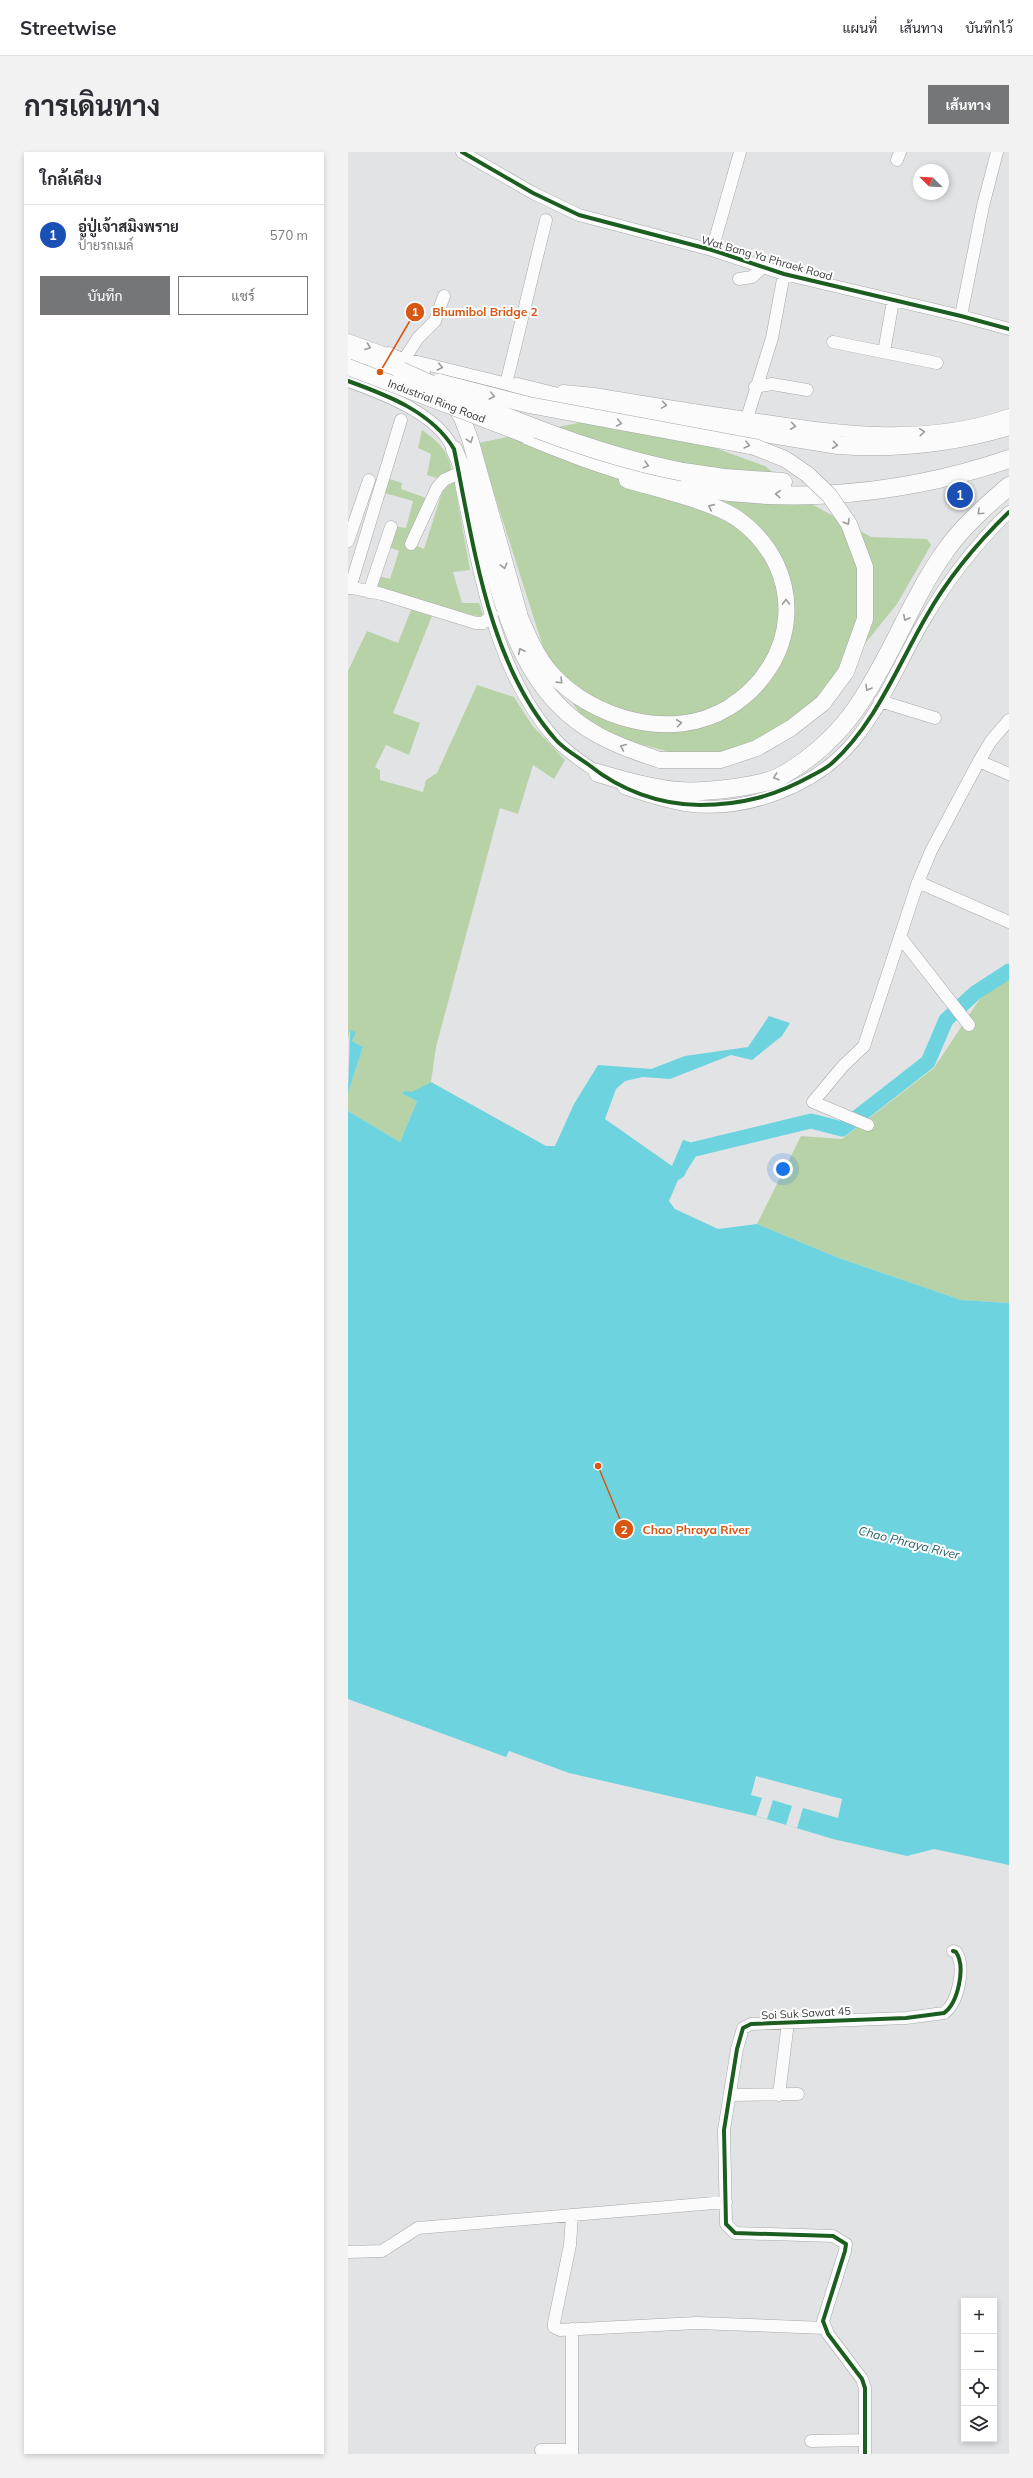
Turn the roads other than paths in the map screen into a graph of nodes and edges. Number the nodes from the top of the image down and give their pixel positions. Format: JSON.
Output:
{"nodes":[{"id":1,"x":462,"y":152,"type":"edge"},
{"id":2,"x":740,"y":152,"type":"edge"},
{"id":3,"x":998,"y":152,"type":"edge"},
{"id":4,"x":546,"y":220,"type":"dead end"},
{"id":5,"x":712,"y":250,"type":"junction"},
{"id":6,"x":764,"y":268,"type":"junction"},
{"id":7,"x":784,"y":274,"type":"junction"},
{"id":8,"x":740,"y":279,"type":"dead end"},
{"id":9,"x":444,"y":296,"type":"dead end"},
{"id":10,"x":893,"y":301,"type":"junction"},
{"id":11,"x":962,"y":316,"type":"junction"},
{"id":12,"x":1009,"y":329,"type":"edge"},
{"id":13,"x":348,"y":340,"type":"edge"},
{"id":14,"x":833,"y":342,"type":"dead end"},
{"id":15,"x":348,"y":351,"type":"edge"},
{"id":16,"x":884,"y":352,"type":"junction"},
{"id":17,"x":389,"y":355,"type":"junction"},
{"id":18,"x":938,"y":363,"type":"dead end"},
{"id":19,"x":403,"y":365,"type":"junction"},
{"id":20,"x":348,"y":367,"type":"edge"},
{"id":21,"x":348,"y":381,"type":"edge"},
{"id":22,"x":512,"y":386,"type":"junction"},
{"id":23,"x":755,"y":387,"type":"junction"},
{"id":24,"x":806,"y":390,"type":"dead end"},
{"id":25,"x":1009,"y":415,"type":"edge"},
{"id":26,"x":747,"y":418,"type":"junction"},
{"id":27,"x":401,"y":420,"type":"dead end"},
{"id":28,"x":1009,"y":426,"type":"edge"},
{"id":29,"x":526,"y":435,"type":"junction"},
{"id":30,"x":1009,"y":446,"type":"edge"},
{"id":31,"x":454,"y":449,"type":"junction"},
{"id":32,"x":1009,"y":459,"type":"edge"},
{"id":33,"x":459,"y":473,"type":"junction"},
{"id":34,"x":369,"y":480,"type":"dead end"},
{"id":35,"x":1009,"y":486,"type":"edge"},
{"id":36,"x":1009,"y":512,"type":"edge"},
{"id":37,"x":391,"y":527,"type":"dead end"},
{"id":38,"x":348,"y":541,"type":"edge"},
{"id":39,"x":411,"y":544,"type":"dead end"},
{"id":40,"x":349,"y":588,"type":"edge"},
{"id":41,"x":369,"y":592,"type":"junction"},
{"id":42,"x":492,"y":615,"type":"junction"},
{"id":43,"x":880,"y":701,"type":"junction"},
{"id":44,"x":935,"y":718,"type":"dead end"},
{"id":45,"x":1009,"y":720,"type":"edge"},
{"id":46,"x":979,"y":761,"type":"junction"},
{"id":47,"x":598,"y":773,"type":"junction"},
{"id":48,"x":1009,"y":774,"type":"edge"},
{"id":49,"x":918,"y":882,"type":"junction"},
{"id":50,"x":1009,"y":922,"type":"edge"},
{"id":51,"x":901,"y":938,"type":"junction"},
{"id":52,"x":967,"y":1023,"type":"dead end"},
{"id":53,"x":868,"y":1125,"type":"dead end"},
{"id":54,"x":953,"y":1951,"type":"dead end"},
{"id":55,"x":788,"y":2022,"type":"junction"},
{"id":56,"x":779,"y":2094,"type":"junction"},
{"id":57,"x":798,"y":2094,"type":"dead end"},
{"id":58,"x":730,"y":2095,"type":"junction"},
{"id":59,"x":726,"y":2202,"type":"junction"},
{"id":60,"x":572,"y":2214,"type":"junction"},
{"id":61,"x":348,"y":2252,"type":"edge"},
{"id":62,"x":825,"y":2328,"type":"junction"},
{"id":63,"x":572,"y":2329,"type":"junction"},
{"id":64,"x":865,"y":2440,"type":"junction"},
{"id":65,"x":811,"y":2441,"type":"dead end"},
{"id":66,"x":541,"y":2450,"type":"dead end"},
{"id":67,"x":572,"y":2452,"type":"edge"},
{"id":68,"x":865,"y":2454,"type":"edge"}],
"edges":[{"from":1,"to":5,"type":"street","name":"Wat Bang Ya Phraek Road"},
{"from":2,"to":5,"type":"street"},
{"from":3,"to":11,"type":"street"},
{"from":4,"to":22,"type":"street"},
{"from":5,"to":6,"type":"street","name":"Wat Bang Ya Phraek Road"},
{"from":6,"to":7,"type":"street","name":"Wat Bang Ya Phraek Road"},
{"from":6,"to":8,"type":"street"},
{"from":7,"to":10,"type":"street","name":"Wat Bang Ya Phraek Road"},
{"from":7,"to":23,"type":"street"},
{"from":9,"to":19,"type":"street"},
{"from":10,"to":11,"type":"street","name":"Wat Bang Ya Phraek Road"},
{"from":10,"to":16,"type":"street"},
{"from":11,"to":12,"type":"street","name":"Wat Bang Ya Phraek Road"},
{"from":13,"to":17,"type":"street","one_way":true},
{"from":14,"to":16,"type":"street"},
{"from":15,"to":19,"type":"main road","name":"Industrial Ring Road"},
{"from":16,"to":18,"type":"street"},
{"from":17,"to":19,"type":"street"},
{"from":17,"to":29,"type":"main road","name":"Industrial Ring Road","one_way":true},
{"from":19,"to":22,"type":"street","one_way":true},
{"from":19,"to":30,"type":"highway","one_way":true,"bridge":true},
{"from":19,"to":31,"type":"main road","name":"Industrial Ring Road","one_way":true,"bridge":true},
{"from":20,"to":29,"type":"main road","name":"Industrial Ring Road","bridge":true},
{"from":21,"to":31,"type":"street"},
{"from":22,"to":26,"type":"street","one_way":true},
{"from":22,"to":28,"type":"highway","one_way":true},
{"from":23,"to":24,"type":"street"},
{"from":23,"to":26,"type":"street"},
{"from":26,"to":25,"type":"street","one_way":true},
{"from":27,"to":40,"type":"street"},
{"from":32,"to":29,"type":"highway","one_way":true,"bridge":true},
{"from":31,"to":33,"type":"street"},
{"from":33,"to":39,"type":"street"},
{"from":33,"to":42,"type":"street"},
{"from":34,"to":38,"type":"street"},
{"from":35,"to":47,"type":"highway","one_way":true},
{"from":36,"to":43,"type":"street"},
{"from":37,"to":41,"type":"street"},
{"from":40,"to":41,"type":"street"},
{"from":41,"to":42,"type":"street"},
{"from":42,"to":47,"type":"street"},
{"from":43,"to":44,"type":"street"},
{"from":43,"to":47,"type":"street"},
{"from":45,"to":46,"type":"street"},
{"from":46,"to":48,"type":"street"},
{"from":46,"to":49,"type":"street"},
{"from":49,"to":50,"type":"street"},
{"from":49,"to":51,"type":"street"},
{"from":51,"to":52,"type":"street"},
{"from":51,"to":53,"type":"street"},
{"from":54,"to":55,"type":"street","name":"Soi Suk Sawat 45"},
{"from":55,"to":56,"type":"street"},
{"from":55,"to":58,"type":"street","name":"Soi Suk Sawat 45"},
{"from":56,"to":57,"type":"street"},
{"from":56,"to":58,"type":"street"},
{"from":58,"to":59,"type":"street","name":"Soi Suk Sawat 45"},
{"from":59,"to":60,"type":"street"},
{"from":59,"to":62,"type":"street","name":"Soi Suk Sawat 45"},
{"from":60,"to":61,"type":"street"},
{"from":60,"to":63,"type":"street"},
{"from":62,"to":63,"type":"street"},
{"from":62,"to":64,"type":"street"},
{"from":63,"to":67,"type":"street"},
{"from":64,"to":65,"type":"street"},
{"from":64,"to":68,"type":"street"},
{"from":66,"to":67,"type":"street"}]}
